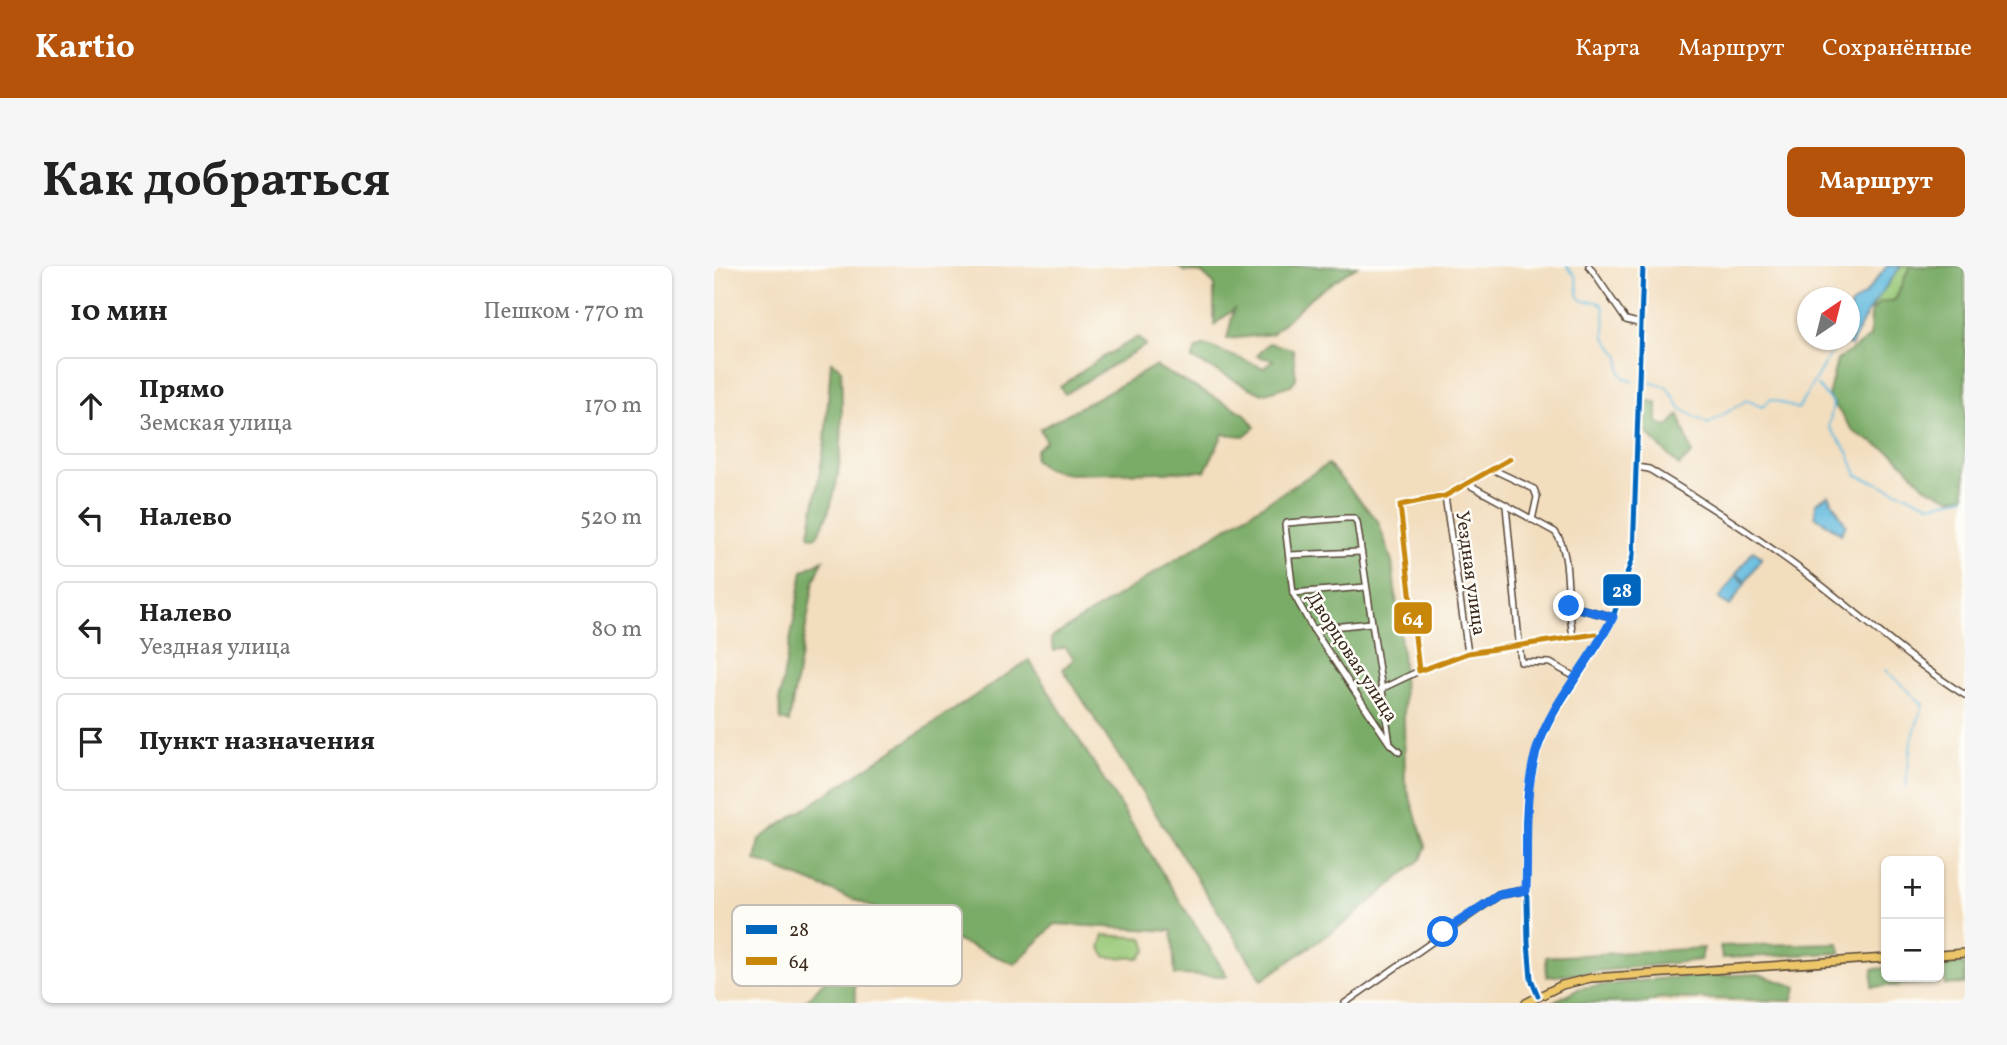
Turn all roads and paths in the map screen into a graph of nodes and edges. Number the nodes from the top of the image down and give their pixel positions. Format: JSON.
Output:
{"nodes":[{"id":1,"x":1589,"y":266,"type":"edge"},
{"id":2,"x":1643,"y":266,"type":"edge"},
{"id":3,"x":1642,"y":324,"type":"junction"},
{"id":4,"x":1510,"y":459,"type":"dead end"},
{"id":5,"x":1637,"y":467,"type":"junction"},
{"id":6,"x":1494,"y":470,"type":"junction"},
{"id":7,"x":1466,"y":483,"type":"junction"},
{"id":8,"x":1445,"y":496,"type":"junction"},
{"id":9,"x":1506,"y":506,"type":"junction"},
{"id":10,"x":1532,"y":520,"type":"junction"},
{"id":11,"x":1361,"y":552,"type":"junction"},
{"id":12,"x":1289,"y":555,"type":"junction"},
{"id":13,"x":1366,"y":587,"type":"junction"},
{"id":14,"x":1293,"y":593,"type":"junction"},
{"id":15,"x":1569,"y":606,"type":"junction"},
{"id":16,"x":1613,"y":617,"type":"junction"},
{"id":17,"x":1371,"y":623,"type":"junction"},
{"id":18,"x":1313,"y":629,"type":"junction"},
{"id":19,"x":1596,"y":634,"type":"dead end"},
{"id":20,"x":1573,"y":638,"type":"junction"},
{"id":21,"x":1519,"y":646,"type":"junction"},
{"id":22,"x":1468,"y":653,"type":"junction"},
{"id":23,"x":1419,"y":671,"type":"junction"},
{"id":24,"x":1577,"y":678,"type":"junction"},
{"id":25,"x":1381,"y":689,"type":"junction"},
{"id":26,"x":1965,"y":695,"type":"edge"},
{"id":27,"x":1390,"y":744,"type":"junction"},
{"id":28,"x":1398,"y":751,"type":"dead end"},
{"id":29,"x":1526,"y":890,"type":"junction"},
{"id":30,"x":1965,"y":953,"type":"edge"},
{"id":31,"x":1944,"y":955,"type":"edge"},
{"id":32,"x":1881,"y":958,"type":"edge"},
{"id":33,"x":1538,"y":996,"type":"junction"},
{"id":34,"x":1345,"y":1003,"type":"edge"},
{"id":35,"x":1526,"y":1003,"type":"edge"}],
"edges":[{"from":1,"to":3,"type":"street"},
{"from":2,"to":3,"type":"street"},
{"from":3,"to":5,"type":"street"},
{"from":4,"to":6,"type":"street"},
{"from":5,"to":16,"type":"street"},
{"from":5,"to":26,"type":"street"},
{"from":6,"to":7,"type":"street"},
{"from":6,"to":10,"type":"street"},
{"from":7,"to":8,"type":"street"},
{"from":7,"to":9,"type":"street"},
{"from":8,"to":22,"type":"street","name":"Уездная улица"},
{"from":8,"to":23,"type":"street"},
{"from":9,"to":10,"type":"street"},
{"from":9,"to":21,"type":"street","name":"Уездная улица"},
{"from":10,"to":15,"type":"street"},
{"from":11,"to":12,"type":"street"},
{"from":11,"to":12,"type":"street","name":"Дворцовая улица"},
{"from":11,"to":13,"type":"street"},
{"from":12,"to":14,"type":"street","name":"Дворцовая улица"},
{"from":13,"to":14,"type":"street"},
{"from":13,"to":17,"type":"street"},
{"from":14,"to":18,"type":"street","name":"Дворцовая улица"},
{"from":15,"to":16,"type":"street"},
{"from":15,"to":20,"type":"street"},
{"from":16,"to":24,"type":"street"},
{"from":17,"to":18,"type":"street"},
{"from":17,"to":25,"type":"street"},
{"from":18,"to":27,"type":"street","name":"Дворцовая улица"},
{"from":19,"to":20,"type":"street","name":"Уездная улица"},
{"from":20,"to":21,"type":"street","name":"Уездная улица"},
{"from":21,"to":22,"type":"street","name":"Уездная улица"},
{"from":21,"to":24,"type":"street"},
{"from":22,"to":23,"type":"street","name":"Уездная улица"},
{"from":23,"to":25,"type":"street","name":"Уездная улица"},
{"from":24,"to":29,"type":"street"},
{"from":25,"to":27,"type":"street"},
{"from":27,"to":28,"type":"street","name":"Дворцовая улица"},
{"from":29,"to":33,"type":"street"},
{"from":29,"to":34,"type":"street"},
{"from":30,"to":31,"type":"main road"},
{"from":32,"to":33,"type":"main road"},
{"from":33,"to":35,"type":"main road"}]}
